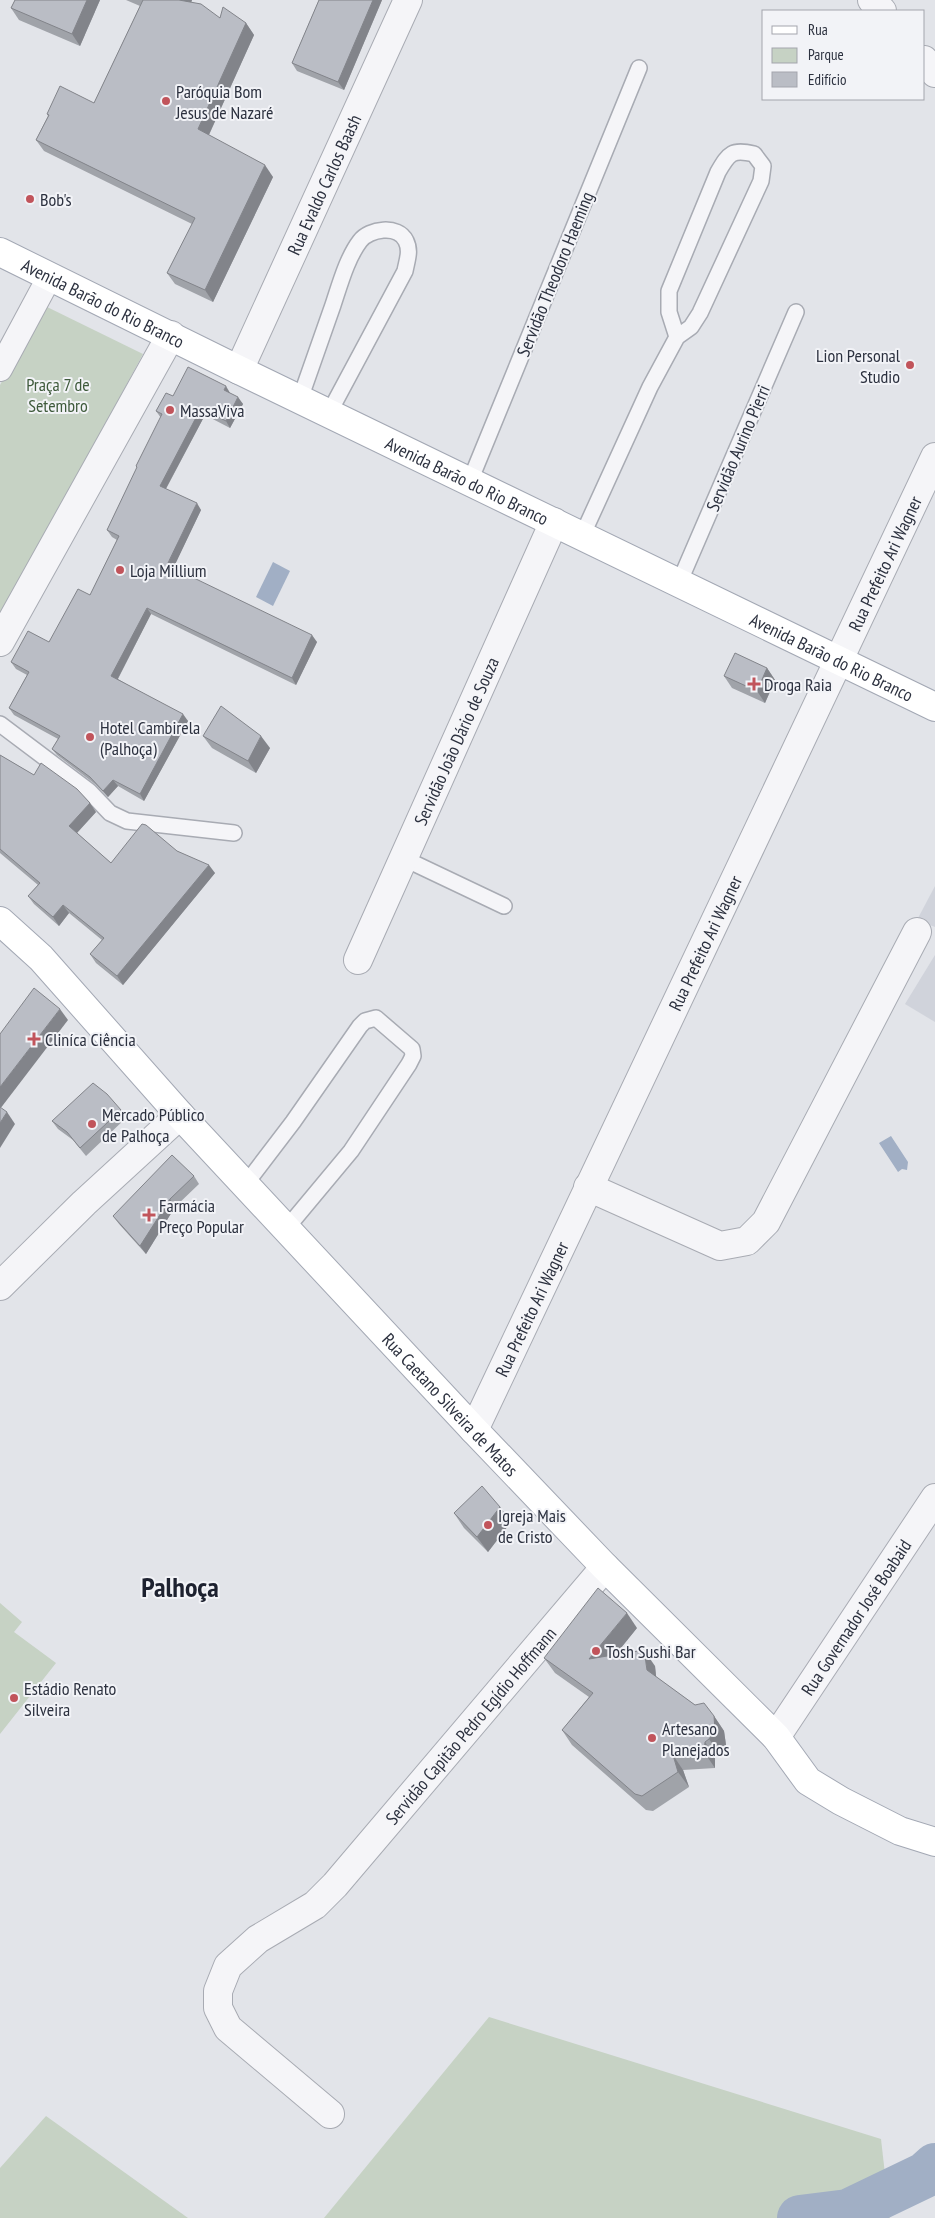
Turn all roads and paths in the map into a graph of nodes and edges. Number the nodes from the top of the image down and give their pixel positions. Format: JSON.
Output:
{"nodes":[{"id":1,"x":408,"y":0,"type":"edge"},
{"id":2,"x":872,"y":0,"type":"edge"},
{"id":3,"x":881,"y":10,"type":"edge"},
{"id":4,"x":925,"y":61,"type":"edge"},
{"id":5,"x":639,"y":68,"type":"dead end"},
{"id":6,"x":935,"y":73,"type":"edge"},
{"id":7,"x":0,"y":252,"type":"edge"},
{"id":8,"x":50,"y":276,"type":"junction"},
{"id":9,"x":796,"y":312,"type":"dead end"},
{"id":10,"x":171,"y":335,"type":"junction"},
{"id":11,"x":677,"y":337,"type":"junction"},
{"id":12,"x":0,"y":369,"type":"edge"},
{"id":13,"x":239,"y":370,"type":"junction"},
{"id":14,"x":300,"y":399,"type":"junction"},
{"id":15,"x":329,"y":413,"type":"junction"},
{"id":16,"x":935,"y":457,"type":"edge"},
{"id":17,"x":470,"y":481,"type":"junction"},
{"id":18,"x":554,"y":522,"type":"junction"},
{"id":19,"x":582,"y":536,"type":"junction"},
{"id":20,"x":679,"y":583,"type":"junction"},
{"id":21,"x":0,"y":642,"type":"edge"},
{"id":22,"x":837,"y":661,"type":"junction"},
{"id":23,"x":935,"y":707,"type":"edge"},
{"id":24,"x":0,"y":724,"type":"edge"},
{"id":25,"x":234,"y":833,"type":"dead end"},
{"id":26,"x":403,"y":858,"type":"junction"},
{"id":27,"x":504,"y":906,"type":"dead end"},
{"id":28,"x":0,"y":921,"type":"edge"},
{"id":29,"x":917,"y":932,"type":"dead end"},
{"id":30,"x":358,"y":960,"type":"dead end"},
{"id":31,"x":180,"y":1115,"type":"junction"},
{"id":32,"x":245,"y":1185,"type":"junction"},
{"id":33,"x":588,"y":1188,"type":"junction"},
{"id":34,"x":286,"y":1229,"type":"junction"},
{"id":35,"x":0,"y":1286,"type":"edge"},
{"id":36,"x":474,"y":1430,"type":"junction"},
{"id":37,"x":935,"y":1498,"type":"edge"},
{"id":38,"x":605,"y":1567,"type":"junction"},
{"id":39,"x":776,"y":1737,"type":"junction"},
{"id":40,"x":935,"y":1842,"type":"edge"},
{"id":41,"x":330,"y":2114,"type":"dead end"}],
"edges":[{"from":1,"to":13,"type":"street","name":"Rua Evaldo Carlos Baash"},
{"from":2,"to":3,"type":"street"},
{"from":4,"to":6,"type":"street"},
{"from":5,"to":17,"type":"lane","name":"Servidão Theodoro Haeming"},
{"from":7,"to":8,"type":"main road","name":"Avenida Barão do Rio Branco"},
{"from":8,"to":10,"type":"main road","name":"Avenida Barão do Rio Branco"},
{"from":8,"to":12,"type":"street"},
{"from":9,"to":20,"type":"lane","name":"Servidão Aurino Pierri"},
{"from":10,"to":13,"type":"main road","name":"Avenida Barão do Rio Branco"},
{"from":10,"to":21,"type":"street"},
{"from":11,"to":11,"type":"lane"},
{"from":11,"to":19,"type":"lane"},
{"from":13,"to":14,"type":"main road","name":"Avenida Barão do Rio Branco"},
{"from":14,"to":15,"type":"main road","name":"Avenida Barão do Rio Branco"},
{"from":14,"to":15,"type":"lane"},
{"from":15,"to":17,"type":"main road","name":"Avenida Barão do Rio Branco"},
{"from":16,"to":22,"type":"street","name":"Rua Prefeito Ari Wagner"},
{"from":17,"to":18,"type":"main road","name":"Avenida Barão do Rio Branco"},
{"from":18,"to":19,"type":"main road","name":"Avenida Barão do Rio Branco"},
{"from":18,"to":26,"type":"street","name":"Servidão João Dário de Souza"},
{"from":19,"to":20,"type":"main road","name":"Avenida Barão do Rio Branco"},
{"from":20,"to":22,"type":"main road","name":"Avenida Barão do Rio Branco"},
{"from":22,"to":23,"type":"main road","name":"Avenida Barão do Rio Branco"},
{"from":22,"to":33,"type":"street","name":"Rua Prefeito Ari Wagner"},
{"from":24,"to":25,"type":"lane"},
{"from":26,"to":27,"type":"lane"},
{"from":26,"to":30,"type":"street","name":"Servidão João Dário de Souza"},
{"from":28,"to":31,"type":"main road","name":"Rua Caetano Silveira de Matos"},
{"from":29,"to":33,"type":"street"},
{"from":31,"to":32,"type":"main road","name":"Rua Caetano Silveira de Matos"},
{"from":31,"to":35,"type":"street"},
{"from":32,"to":34,"type":"main road","name":"Rua Caetano Silveira de Matos"},
{"from":32,"to":34,"type":"lane"},
{"from":33,"to":36,"type":"street","name":"Rua Prefeito Ari Wagner"},
{"from":34,"to":36,"type":"main road","name":"Rua Caetano Silveira de Matos"},
{"from":36,"to":38,"type":"main road","name":"Rua Caetano Silveira de Matos"},
{"from":37,"to":39,"type":"street","name":"Rua Governador José Boabaid"},
{"from":38,"to":39,"type":"main road","name":"Rua Caetano Silveira de Matos"},
{"from":38,"to":41,"type":"street","name":"Servidão Capitão Pedro Egídio Hoffmann"},
{"from":39,"to":40,"type":"main road","name":"Rua Caetano Silveira de Matos"}]}
